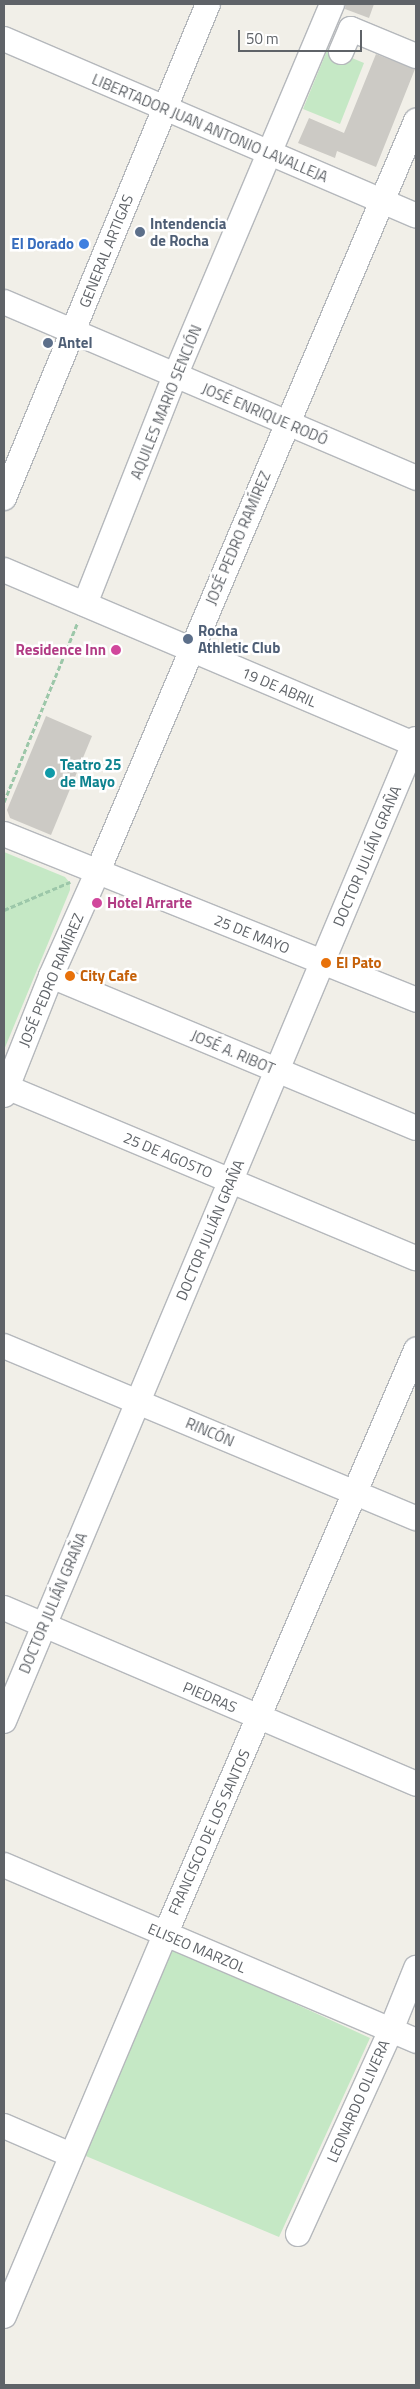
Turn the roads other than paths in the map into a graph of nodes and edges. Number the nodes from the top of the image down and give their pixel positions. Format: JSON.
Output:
{"nodes":[{"id":1,"x":208,"y":4,"type":"edge"},
{"id":2,"x":332,"y":4,"type":"edge"},
{"id":3,"x":4,"y":39,"type":"edge"},
{"id":4,"x":341,"y":52,"type":"dead end"},
{"id":5,"x":416,"y":56,"type":"edge"},
{"id":6,"x":164,"y":107,"type":"junction"},
{"id":7,"x":416,"y":121,"type":"edge"},
{"id":8,"x":270,"y":155,"type":"junction"},
{"id":9,"x":383,"y":202,"type":"junction"},
{"id":10,"x":416,"y":216,"type":"edge"},
{"id":11,"x":4,"y":302,"type":"edge"},
{"id":12,"x":73,"y":332,"type":"junction"},
{"id":13,"x":175,"y":376,"type":"junction"},
{"id":14,"x":287,"y":423,"type":"junction"},
{"id":15,"x":416,"y":478,"type":"edge"},
{"id":16,"x":4,"y":498,"type":"edge"},
{"id":17,"x":4,"y":570,"type":"edge"},
{"id":18,"x":86,"y":604,"type":"junction"},
{"id":19,"x":191,"y":649,"type":"junction"},
{"id":20,"x":415,"y":743,"type":"edge"},
{"id":21,"x":4,"y":834,"type":"edge"},
{"id":22,"x":98,"y":871,"type":"junction"},
{"id":23,"x":322,"y":963,"type":"junction"},
{"id":24,"x":51,"y":976,"type":"junction"},
{"id":25,"x":416,"y":1000,"type":"edge"},
{"id":26,"x":277,"y":1070,"type":"junction"},
{"id":27,"x":5,"y":1090,"type":"edge"},
{"id":28,"x":416,"y":1128,"type":"edge"},
{"id":29,"x":230,"y":1181,"type":"junction"},
{"id":30,"x":416,"y":1258,"type":"edge"},
{"id":31,"x":4,"y":1346,"type":"edge"},
{"id":32,"x":416,"y":1350,"type":"edge"},
{"id":33,"x":138,"y":1402,"type":"junction"},
{"id":34,"x":356,"y":1492,"type":"junction"},
{"id":35,"x":416,"y":1518,"type":"edge"},
{"id":36,"x":4,"y":1608,"type":"edge"},
{"id":37,"x":44,"y":1626,"type":"junction"},
{"id":38,"x":259,"y":1718,"type":"junction"},
{"id":39,"x":4,"y":1721,"type":"edge"},
{"id":40,"x":416,"y":1784,"type":"edge"},
{"id":41,"x":4,"y":1865,"type":"edge"},
{"id":42,"x":164,"y":1934,"type":"junction"},
{"id":43,"x":416,"y":1968,"type":"edge"},
{"id":44,"x":391,"y":2030,"type":"junction"},
{"id":45,"x":416,"y":2041,"type":"edge"},
{"id":46,"x":4,"y":2126,"type":"edge"},
{"id":47,"x":71,"y":2155,"type":"junction"},
{"id":48,"x":298,"y":2234,"type":"dead end"},
{"id":49,"x":4,"y":2316,"type":"edge"}],
"edges":[{"from":1,"to":6,"type":"street","name":"GENERAL ARTIGAS"},
{"from":2,"to":8,"type":"street","name":"AQUILES MARIO SENCIÓN"},
{"from":3,"to":6,"type":"street","name":"LIBERTADOR JUAN ANTONIO LAVALLEJA"},
{"from":4,"to":5,"type":"street"},
{"from":6,"to":8,"type":"street","name":"LIBERTADOR JUAN ANTONIO LAVALLEJA"},
{"from":6,"to":12,"type":"street","name":"GENERAL ARTIGAS"},
{"from":7,"to":9,"type":"street","name":"JOSÉ PEDRO RAMÍREZ"},
{"from":8,"to":9,"type":"street","name":"LIBERTADOR JUAN ANTONIO LAVALLEJA"},
{"from":8,"to":13,"type":"street","name":"AQUILES MARIO SENCIÓN"},
{"from":9,"to":10,"type":"street","name":"LIBERTADOR JUAN ANTONIO LAVALLEJA"},
{"from":9,"to":14,"type":"street","name":"JOSÉ PEDRO RAMÍREZ"},
{"from":11,"to":12,"type":"street","name":"JOSÉ ENRIQUE RODÓ"},
{"from":12,"to":13,"type":"street","name":"JOSÉ ENRIQUE RODÓ"},
{"from":12,"to":16,"type":"street","name":"GENERAL ARTIGAS"},
{"from":13,"to":14,"type":"street","name":"JOSÉ ENRIQUE RODÓ"},
{"from":13,"to":18,"type":"street","name":"AQUILES MARIO SENCIÓN"},
{"from":14,"to":15,"type":"street","name":"JOSÉ ENRIQUE RODÓ"},
{"from":14,"to":19,"type":"street","name":"JOSÉ PEDRO RAMÍREZ"},
{"from":17,"to":18,"type":"street","name":"19 DE ABRIL"},
{"from":18,"to":19,"type":"street","name":"19 DE ABRIL"},
{"from":19,"to":20,"type":"street","name":"19 DE ABRIL"},
{"from":19,"to":22,"type":"street","name":"JOSÉ PEDRO RAMÍREZ"},
{"from":20,"to":23,"type":"street","name":"DOCTOR JULIÁN GRAÑA"},
{"from":21,"to":22,"type":"street","name":"25 DE MAYO"},
{"from":22,"to":23,"type":"street","name":"25 DE MAYO"},
{"from":22,"to":24,"type":"street","name":"JOSÉ PEDRO RAMÍREZ"},
{"from":23,"to":25,"type":"street","name":"25 DE MAYO"},
{"from":23,"to":26,"type":"street","name":"DOCTOR JULIÁN GRAÑA"},
{"from":24,"to":26,"type":"street","name":"JOSÉ A. RIBOT"},
{"from":24,"to":27,"type":"street","name":"JOSÉ PEDRO RAMÍREZ"},
{"from":26,"to":28,"type":"street","name":"JOSÉ A. RIBOT"},
{"from":26,"to":29,"type":"street","name":"DOCTOR JULIÁN GRAÑA"},
{"from":27,"to":29,"type":"street","name":"25 DE AGOSTO"},
{"from":29,"to":30,"type":"street","name":"25 DE AGOSTO"},
{"from":29,"to":33,"type":"street","name":"DOCTOR JULIÁN GRAÑA"},
{"from":31,"to":33,"type":"street","name":"RINCÓN"},
{"from":32,"to":34,"type":"street","name":"FRANCISCO DE LOS SANTOS"},
{"from":33,"to":34,"type":"street","name":"RINCÓN"},
{"from":33,"to":37,"type":"street","name":"DOCTOR JULIÁN GRAÑA"},
{"from":34,"to":35,"type":"street","name":"RINCÓN"},
{"from":34,"to":38,"type":"street","name":"FRANCISCO DE LOS SANTOS"},
{"from":36,"to":37,"type":"street","name":"PIEDRAS"},
{"from":37,"to":38,"type":"street","name":"PIEDRAS"},
{"from":37,"to":39,"type":"street","name":"DOCTOR JULIÁN GRAÑA"},
{"from":38,"to":40,"type":"street","name":"PIEDRAS"},
{"from":38,"to":42,"type":"street","name":"FRANCISCO DE LOS SANTOS"},
{"from":41,"to":42,"type":"street","name":"ELISEO MARZOL"},
{"from":42,"to":44,"type":"street","name":"ELISEO MARZOL"},
{"from":42,"to":47,"type":"street","name":"FRANCISCO DE LOS SANTOS"},
{"from":43,"to":44,"type":"street","name":"LEONARDO OLIVERA"},
{"from":44,"to":45,"type":"street","name":"ELISEO MARZOL"},
{"from":44,"to":48,"type":"street","name":"LEONARDO OLIVERA"},
{"from":46,"to":47,"type":"street"},
{"from":47,"to":49,"type":"street","name":"FRANCISCO DE LOS SANTOS"}]}
